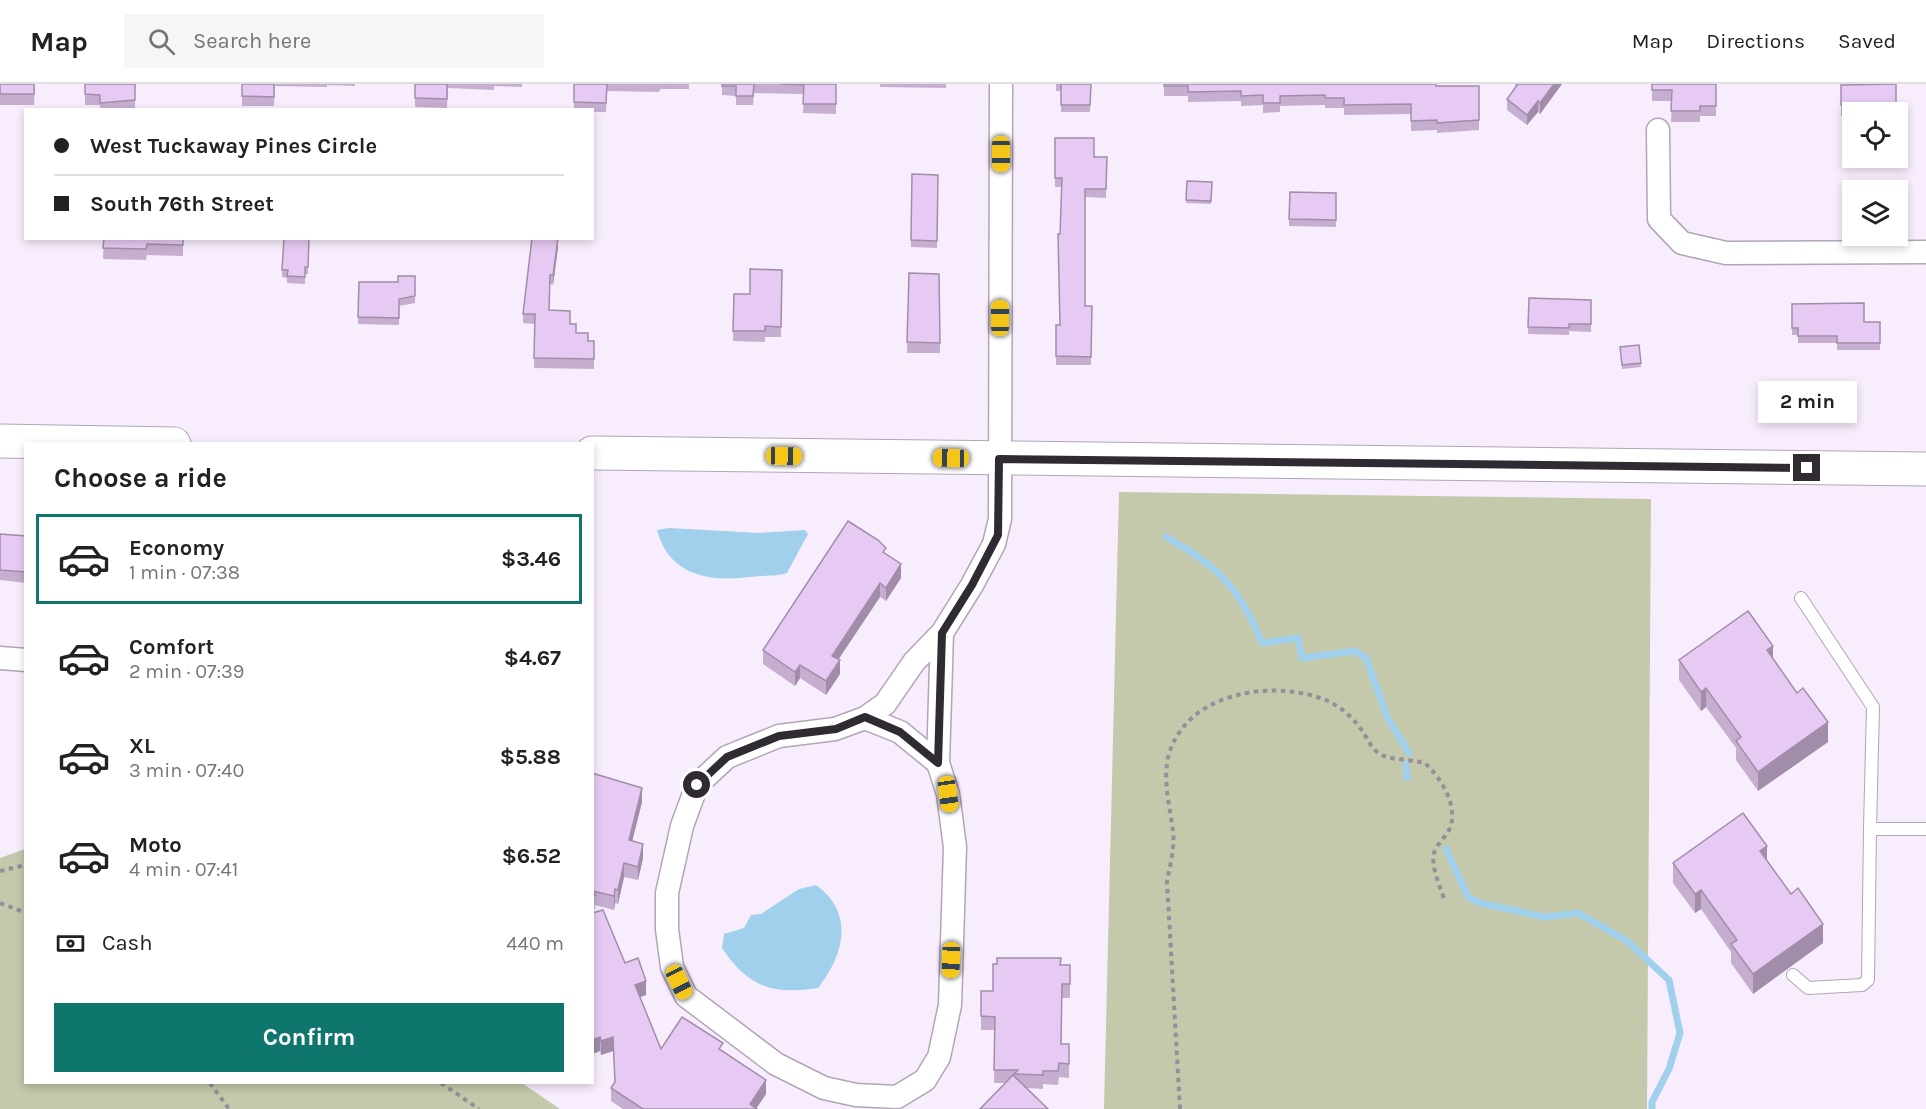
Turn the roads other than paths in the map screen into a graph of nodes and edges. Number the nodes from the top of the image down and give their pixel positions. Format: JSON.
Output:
{"nodes":[{"id":1,"x":1001,"y":84,"type":"edge"},
{"id":2,"x":1658,"y":130,"type":"dead end"},
{"id":3,"x":1926,"y":252,"type":"edge"},
{"id":4,"x":0,"y":441,"type":"edge"},
{"id":5,"x":58,"y":442,"type":"edge"},
{"id":6,"x":594,"y":453,"type":"edge"},
{"id":7,"x":999,"y":459,"type":"junction"},
{"id":8,"x":1926,"y":469,"type":"edge"},
{"id":9,"x":1801,"y":598,"type":"dead end"},
{"id":10,"x":942,"y":633,"type":"junction"},
{"id":11,"x":0,"y":658,"type":"edge"},
{"id":12,"x":24,"y":660,"type":"edge"},
{"id":13,"x":865,"y":717,"type":"junction"},
{"id":14,"x":938,"y":763,"type":"junction"},
{"id":15,"x":1870,"y":829,"type":"junction"},
{"id":16,"x":1926,"y":829,"type":"edge"},
{"id":17,"x":1793,"y":975,"type":"edge"}],
"edges":[{"from":1,"to":7,"type":"street"},
{"from":2,"to":3,"type":"street"},
{"from":4,"to":5,"type":"main road"},
{"from":6,"to":7,"type":"main road"},
{"from":7,"to":8,"type":"main road"},
{"from":7,"to":10,"type":"street"},
{"from":9,"to":15,"type":"lane"},
{"from":10,"to":13,"type":"street"},
{"from":10,"to":14,"type":"street"},
{"from":11,"to":12,"type":"street"},
{"from":13,"to":14,"type":"street"},
{"from":13,"to":14,"type":"street"},
{"from":15,"to":16,"type":"lane"},
{"from":15,"to":17,"type":"lane"}]}
